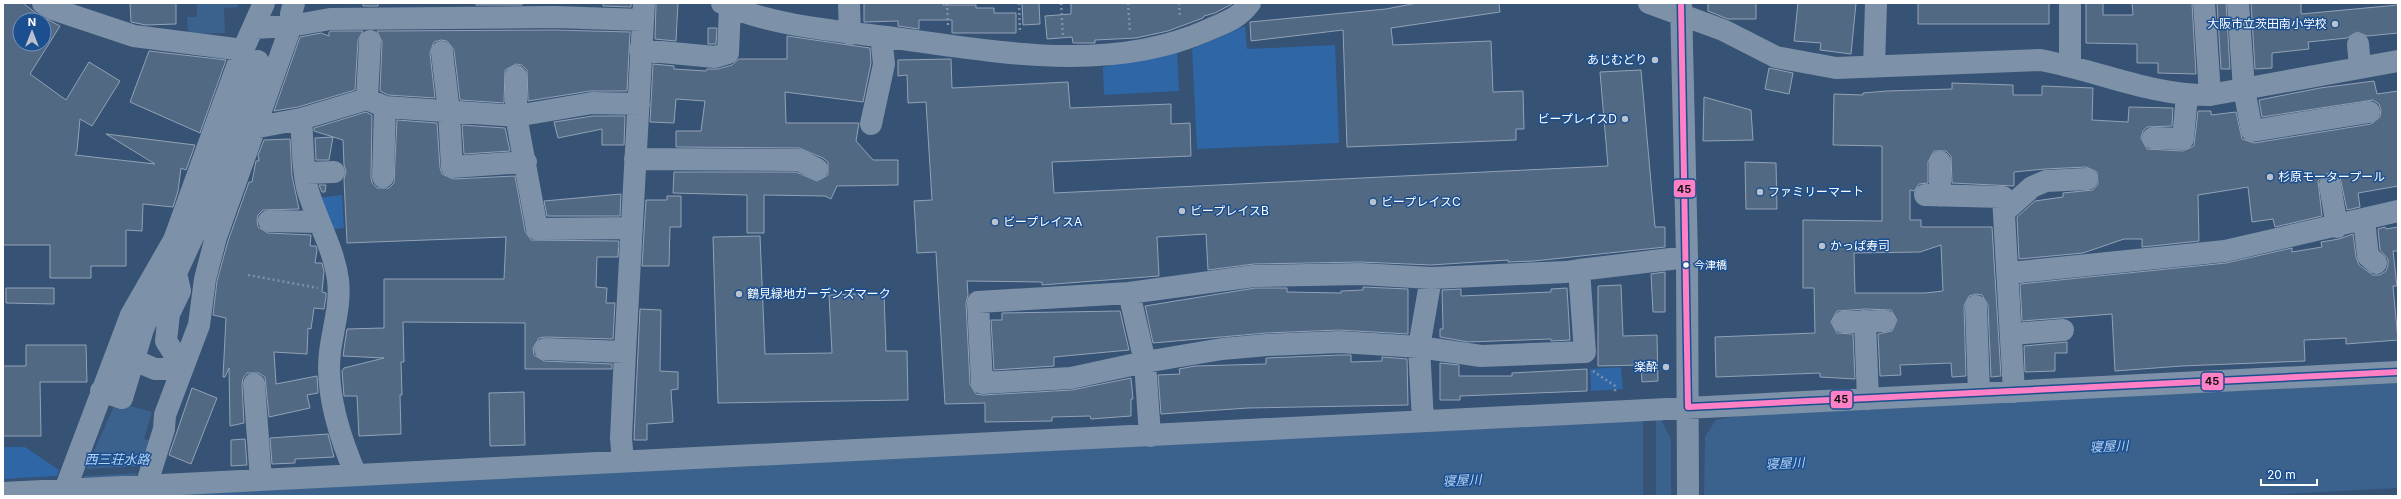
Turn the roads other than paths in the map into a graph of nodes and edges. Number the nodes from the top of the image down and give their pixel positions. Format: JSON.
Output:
{"nodes":[{"id":1,"x":44,"y":3,"type":"edge"},
{"id":2,"x":264,"y":3,"type":"edge"},
{"id":3,"x":294,"y":3,"type":"edge"},
{"id":4,"x":850,"y":3,"type":"edge"},
{"id":5,"x":1250,"y":3,"type":"edge"},
{"id":6,"x":1649,"y":3,"type":"edge"},
{"id":7,"x":1876,"y":3,"type":"edge"},
{"id":8,"x":2070,"y":3,"type":"edge"},
{"id":9,"x":2204,"y":3,"type":"edge"},
{"id":10,"x":2238,"y":3,"type":"edge"},
{"id":11,"x":726,"y":5,"type":"edge"},
{"id":12,"x":1681,"y":9,"type":"edge"},
{"id":13,"x":643,"y":11,"type":"edge"},
{"id":14,"x":291,"y":26,"type":"junction"},
{"id":15,"x":253,"y":28,"type":"junction"},
{"id":16,"x":850,"y":34,"type":"junction"},
{"id":17,"x":881,"y":37,"type":"junction"},
{"id":18,"x":370,"y":41,"type":"dead end"},
{"id":19,"x":2358,"y":44,"type":"dead end"},
{"id":20,"x":640,"y":50,"type":"junction"},
{"id":21,"x":442,"y":52,"type":"dead end"},
{"id":22,"x":251,"y":55,"type":"junction"},
{"id":23,"x":2398,"y":61,"type":"edge"},
{"id":24,"x":2070,"y":65,"type":"junction"},
{"id":25,"x":1874,"y":67,"type":"junction"},
{"id":26,"x":2360,"y":67,"type":"junction"},
{"id":27,"x":516,"y":76,"type":"dead end"},
{"id":28,"x":2244,"y":89,"type":"junction"},
{"id":29,"x":2210,"y":95,"type":"junction"},
{"id":30,"x":2186,"y":96,"type":"junction"},
{"id":31,"x":376,"y":103,"type":"junction"},
{"id":32,"x":639,"y":104,"type":"junction"},
{"id":33,"x":449,"y":112,"type":"junction"},
{"id":34,"x":2369,"y":112,"type":"dead end"},
{"id":35,"x":516,"y":116,"type":"junction"},
{"id":36,"x":301,"y":119,"type":"junction"},
{"id":37,"x":871,"y":124,"type":"dead end"},
{"id":38,"x":253,"y":128,"type":"junction"},
{"id":39,"x":2154,"y":138,"type":"dead end"},
{"id":40,"x":808,"y":158,"type":"dead end"},
{"id":41,"x":635,"y":159,"type":"junction"},
{"id":42,"x":526,"y":162,"type":"junction"},
{"id":43,"x":1940,"y":162,"type":"dead end"},
{"id":44,"x":334,"y":172,"type":"dead end"},
{"id":45,"x":306,"y":173,"type":"junction"},
{"id":46,"x":383,"y":177,"type":"dead end"},
{"id":47,"x":2087,"y":179,"type":"dead end"},
{"id":48,"x":2330,"y":185,"type":"dead end"},
{"id":49,"x":2398,"y":211,"type":"edge"},
{"id":50,"x":2004,"y":212,"type":"junction"},
{"id":51,"x":2364,"y":220,"type":"junction"},
{"id":52,"x":269,"y":221,"type":"dead end"},
{"id":53,"x":319,"y":222,"type":"junction"},
{"id":54,"x":2337,"y":227,"type":"junction"},
{"id":55,"x":632,"y":228,"type":"junction"},
{"id":56,"x":196,"y":230,"type":"junction"},
{"id":57,"x":216,"y":237,"type":"junction"},
{"id":58,"x":1687,"y":257,"type":"junction"},
{"id":59,"x":2376,"y":263,"type":"dead end"},
{"id":60,"x":1579,"y":270,"type":"junction"},
{"id":61,"x":176,"y":273,"type":"junction"},
{"id":62,"x":2008,"y":273,"type":"junction"},
{"id":63,"x":1430,"y":278,"type":"junction"},
{"id":64,"x":1129,"y":293,"type":"junction"},
{"id":65,"x":1976,"y":306,"type":"dead end"},
{"id":66,"x":1864,"y":321,"type":"dead end"},
{"id":67,"x":2063,"y":330,"type":"dead end"},
{"id":68,"x":2012,"y":334,"type":"junction"},
{"id":69,"x":1419,"y":347,"type":"junction"},
{"id":70,"x":545,"y":348,"type":"dead end"},
{"id":71,"x":625,"y":352,"type":"junction"},
{"id":72,"x":134,"y":360,"type":"junction"},
{"id":73,"x":1146,"y":362,"type":"junction"},
{"id":74,"x":2398,"y":372,"type":"edge"},
{"id":75,"x":254,"y":384,"type":"dead end"},
{"id":76,"x":101,"y":391,"type":"junction"},
{"id":77,"x":2014,"y":392,"type":"junction"},
{"id":78,"x":1979,"y":394,"type":"junction"},
{"id":79,"x":1868,"y":399,"type":"junction"},
{"id":80,"x":1687,"y":412,"type":"junction"},
{"id":81,"x":1423,"y":421,"type":"junction"},
{"id":82,"x":1150,"y":436,"type":"junction"},
{"id":83,"x":623,"y":462,"type":"junction"},
{"id":84,"x":356,"y":475,"type":"junction"},
{"id":85,"x":261,"y":480,"type":"junction"},
{"id":86,"x":138,"y":486,"type":"junction"},
{"id":87,"x":72,"y":489,"type":"junction"},
{"id":88,"x":3,"y":493,"type":"edge"},
{"id":89,"x":1688,"y":496,"type":"edge"}],
"edges":[{"from":1,"to":22,"type":"street"},
{"from":2,"to":15,"type":"street"},
{"from":3,"to":14,"type":"street"},
{"from":4,"to":16,"type":"street"},
{"from":5,"to":17,"type":"street"},
{"from":6,"to":12,"type":"street"},
{"from":7,"to":25,"type":"street"},
{"from":8,"to":24,"type":"street"},
{"from":9,"to":29,"type":"street"},
{"from":10,"to":28,"type":"street"},
{"from":11,"to":16,"type":"street"},
{"from":11,"to":20,"type":"street"},
{"from":12,"to":25,"type":"street"},
{"from":12,"to":58,"type":"street"},
{"from":13,"to":14,"type":"street"},
{"from":13,"to":20,"type":"street"},
{"from":14,"to":15,"type":"street"},
{"from":14,"to":38,"type":"street"},
{"from":15,"to":22,"type":"street"},
{"from":16,"to":17,"type":"street"},
{"from":17,"to":37,"type":"street"},
{"from":18,"to":31,"type":"street"},
{"from":19,"to":26,"type":"street"},
{"from":20,"to":32,"type":"street"},
{"from":21,"to":33,"type":"street"},
{"from":22,"to":56,"type":"street"},
{"from":22,"to":76,"type":"street"},
{"from":23,"to":26,"type":"street"},
{"from":24,"to":25,"type":"street"},
{"from":24,"to":30,"type":"street"},
{"from":26,"to":28,"type":"street"},
{"from":27,"to":35,"type":"street"},
{"from":28,"to":29,"type":"street"},
{"from":28,"to":34,"type":"street"},
{"from":29,"to":30,"type":"street"},
{"from":30,"to":39,"type":"street"},
{"from":31,"to":33,"type":"street"},
{"from":31,"to":36,"type":"street"},
{"from":31,"to":46,"type":"street"},
{"from":32,"to":35,"type":"street"},
{"from":32,"to":41,"type":"street"},
{"from":33,"to":35,"type":"street"},
{"from":33,"to":42,"type":"street"},
{"from":35,"to":42,"type":"street"},
{"from":36,"to":38,"type":"street"},
{"from":36,"to":45,"type":"street"},
{"from":38,"to":57,"type":"street"},
{"from":40,"to":41,"type":"street"},
{"from":41,"to":55,"type":"street"},
{"from":42,"to":55,"type":"street"},
{"from":43,"to":50,"type":"street"},
{"from":44,"to":45,"type":"street"},
{"from":45,"to":53,"type":"street"},
{"from":47,"to":50,"type":"street"},
{"from":48,"to":54,"type":"street"},
{"from":49,"to":51,"type":"street"},
{"from":50,"to":62,"type":"street"},
{"from":51,"to":54,"type":"street"},
{"from":51,"to":59,"type":"street"},
{"from":52,"to":53,"type":"street"},
{"from":53,"to":84,"type":"street"},
{"from":54,"to":62,"type":"street"},
{"from":55,"to":71,"type":"street"},
{"from":56,"to":57,"type":"street"},
{"from":56,"to":61,"type":"street"},
{"from":57,"to":86,"type":"street"},
{"from":58,"to":60,"type":"street"},
{"from":58,"to":80,"type":"street"},
{"from":60,"to":63,"type":"street"},
{"from":60,"to":69,"type":"street"},
{"from":61,"to":72,"type":"street"},
{"from":61,"to":72,"type":"street"},
{"from":62,"to":68,"type":"street"},
{"from":63,"to":64,"type":"street"},
{"from":63,"to":69,"type":"street"},
{"from":64,"to":73,"type":"street"},
{"from":64,"to":73,"type":"street"},
{"from":65,"to":78,"type":"street"},
{"from":66,"to":79,"type":"street"},
{"from":67,"to":68,"type":"street"},
{"from":68,"to":77,"type":"street"},
{"from":69,"to":73,"type":"street"},
{"from":69,"to":81,"type":"street"},
{"from":70,"to":71,"type":"street"},
{"from":71,"to":83,"type":"street"},
{"from":72,"to":76,"type":"street"},
{"from":73,"to":82,"type":"street"},
{"from":74,"to":77,"type":"street"},
{"from":75,"to":85,"type":"street"},
{"from":76,"to":87,"type":"street"},
{"from":77,"to":78,"type":"street"},
{"from":78,"to":79,"type":"street"},
{"from":79,"to":80,"type":"street"},
{"from":80,"to":81,"type":"street"},
{"from":80,"to":89,"type":"street"},
{"from":81,"to":82,"type":"street"},
{"from":82,"to":83,"type":"street"},
{"from":83,"to":84,"type":"street"},
{"from":84,"to":85,"type":"street"},
{"from":85,"to":86,"type":"street"},
{"from":86,"to":87,"type":"street"},
{"from":87,"to":88,"type":"street"}]}
